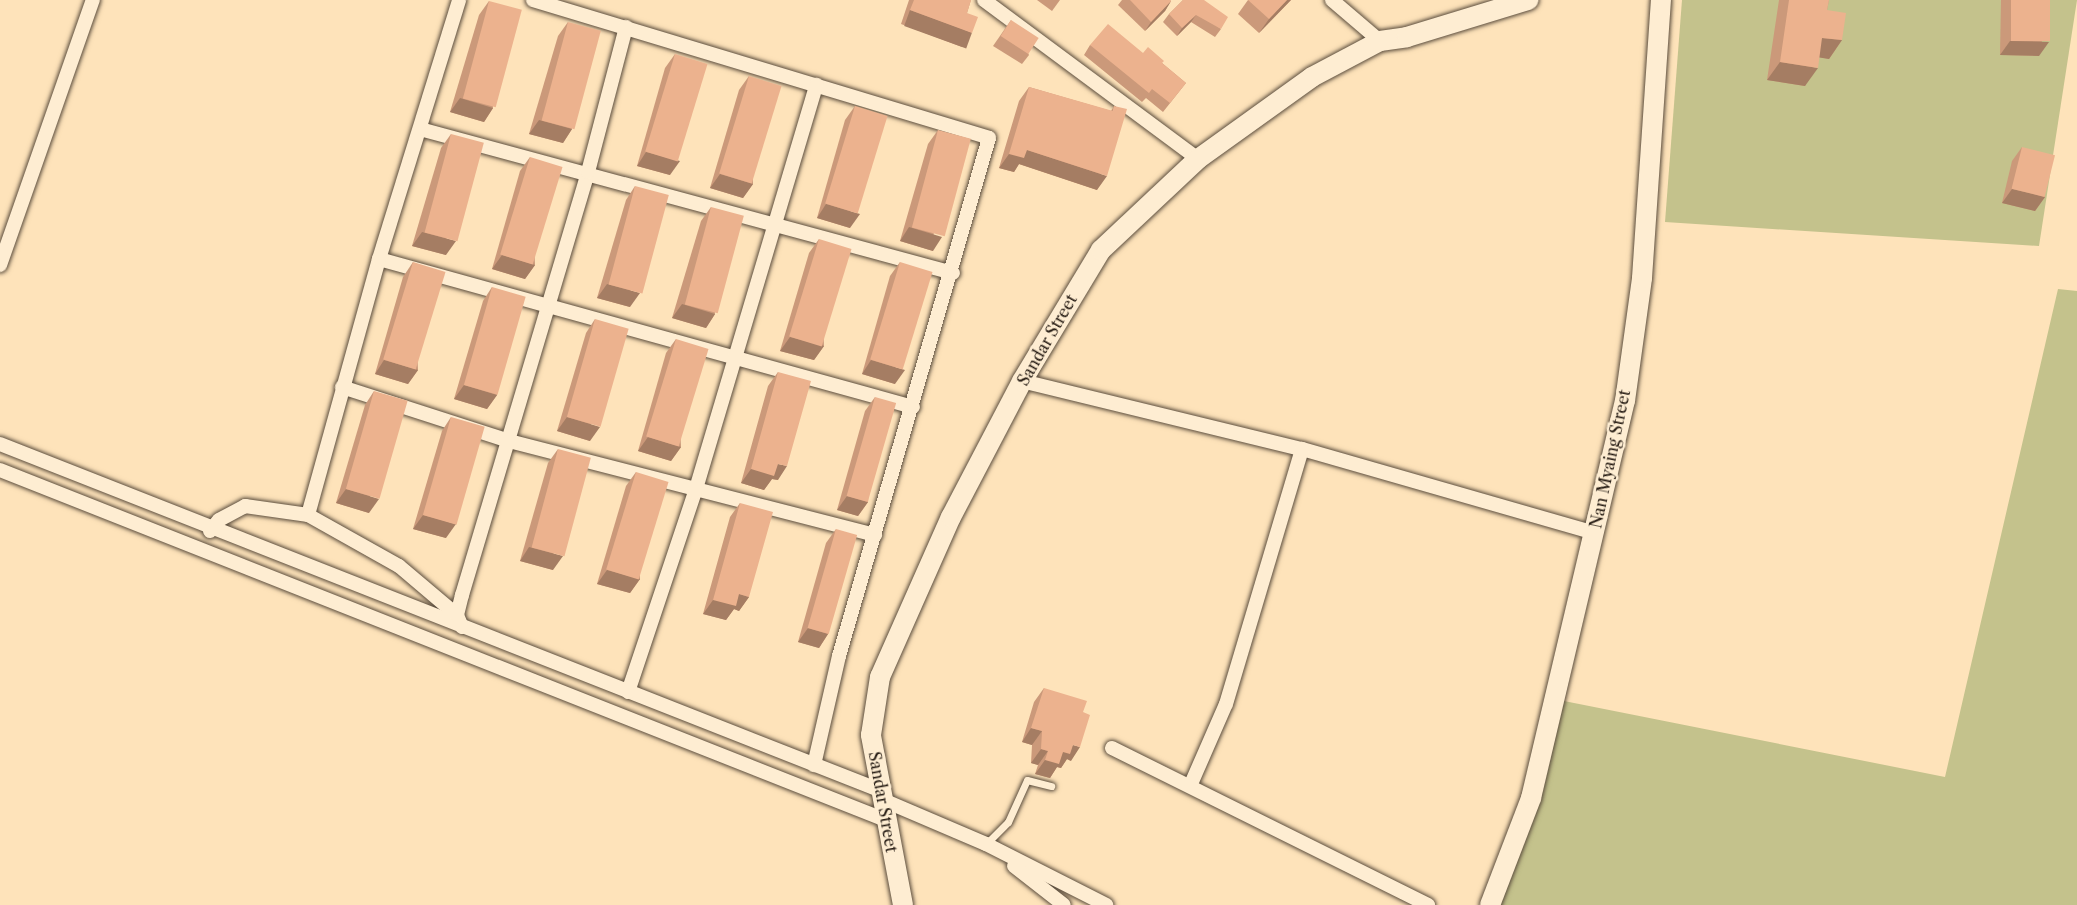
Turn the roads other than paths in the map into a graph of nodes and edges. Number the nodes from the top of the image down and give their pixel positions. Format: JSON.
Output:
{"nodes":[{"id":1,"x":93,"y":0,"type":"edge"},
{"id":2,"x":459,"y":0,"type":"edge"},
{"id":3,"x":533,"y":0,"type":"edge"},
{"id":4,"x":984,"y":0,"type":"edge"},
{"id":5,"x":1332,"y":0,"type":"edge"},
{"id":6,"x":1528,"y":0,"type":"edge"},
{"id":7,"x":1661,"y":0,"type":"edge"},
{"id":8,"x":626,"y":27,"type":"junction"},
{"id":9,"x":1380,"y":41,"type":"junction"},
{"id":10,"x":816,"y":85,"type":"junction"},
{"id":11,"x":420,"y":129,"type":"junction"},
{"id":12,"x":1198,"y":159,"type":"junction"},
{"id":13,"x":588,"y":172,"type":"junction"},
{"id":14,"x":772,"y":226,"type":"junction"},
{"id":15,"x":379,"y":259,"type":"junction"},
{"id":16,"x":0,"y":265,"type":"edge"},
{"id":17,"x":953,"y":273,"type":"junction"},
{"id":18,"x":548,"y":307,"type":"junction"},
{"id":19,"x":736,"y":357,"type":"junction"},
{"id":20,"x":1022,"y":381,"type":"junction"},
{"id":21,"x":342,"y":387,"type":"junction"},
{"id":22,"x":913,"y":407,"type":"junction"},
{"id":23,"x":509,"y":441,"type":"junction"},
{"id":24,"x":0,"y":444,"type":"edge"},
{"id":25,"x":1302,"y":449,"type":"junction"},
{"id":26,"x":0,"y":470,"type":"edge"},
{"id":27,"x":695,"y":492,"type":"junction"},
{"id":28,"x":308,"y":515,"type":"junction"},
{"id":29,"x":211,"y":530,"type":"junction"},
{"id":30,"x":1594,"y":533,"type":"junction"},
{"id":31,"x":875,"y":535,"type":"junction"},
{"id":32,"x":460,"y":621,"type":"junction"},
{"id":33,"x":628,"y":692,"type":"junction"},
{"id":34,"x":1112,"y":748,"type":"dead end"},
{"id":35,"x":814,"y":765,"type":"junction"},
{"id":36,"x":1191,"y":784,"type":"junction"},
{"id":37,"x":1051,"y":786,"type":"dead end"},
{"id":38,"x":883,"y":796,"type":"junction"},
{"id":39,"x":888,"y":821,"type":"junction"},
{"id":40,"x":986,"y":844,"type":"junction"},
{"id":41,"x":903,"y":905,"type":"edge"},
{"id":42,"x":1064,"y":905,"type":"edge"},
{"id":43,"x":1106,"y":905,"type":"edge"},
{"id":44,"x":1428,"y":905,"type":"edge"},
{"id":45,"x":1490,"y":905,"type":"edge"}],
"edges":[{"from":1,"to":16,"type":"street"},
{"from":2,"to":11,"type":"street"},
{"from":3,"to":8,"type":"street"},
{"from":4,"to":12,"type":"street"},
{"from":5,"to":9,"type":"street"},
{"from":6,"to":9,"type":"street","name":"Sandar Street"},
{"from":7,"to":30,"type":"street","name":"Nan Myaing Street"},
{"from":8,"to":10,"type":"street"},
{"from":8,"to":13,"type":"street"},
{"from":9,"to":12,"type":"street","name":"Sandar Street"},
{"from":10,"to":14,"type":"street"},
{"from":10,"to":17,"type":"street"},
{"from":11,"to":13,"type":"street"},
{"from":11,"to":15,"type":"street"},
{"from":12,"to":20,"type":"street","name":"Sandar Street"},
{"from":13,"to":14,"type":"street"},
{"from":13,"to":18,"type":"street"},
{"from":14,"to":17,"type":"street"},
{"from":14,"to":19,"type":"street"},
{"from":15,"to":18,"type":"street"},
{"from":15,"to":21,"type":"street"},
{"from":17,"to":22,"type":"street"},
{"from":18,"to":19,"type":"street"},
{"from":18,"to":23,"type":"street"},
{"from":19,"to":22,"type":"street"},
{"from":19,"to":27,"type":"street"},
{"from":20,"to":25,"type":"street"},
{"from":20,"to":38,"type":"street","name":"Sandar Street"},
{"from":21,"to":23,"type":"street"},
{"from":21,"to":28,"type":"street"},
{"from":22,"to":31,"type":"street"},
{"from":23,"to":27,"type":"street"},
{"from":23,"to":32,"type":"street"},
{"from":24,"to":29,"type":"street"},
{"from":25,"to":30,"type":"street"},
{"from":25,"to":36,"type":"street"},
{"from":26,"to":39,"type":"street"},
{"from":27,"to":31,"type":"street"},
{"from":27,"to":33,"type":"street"},
{"from":28,"to":29,"type":"street"},
{"from":28,"to":32,"type":"street"},
{"from":29,"to":32,"type":"street"},
{"from":30,"to":45,"type":"street","name":"Nan Myaing Street"},
{"from":31,"to":35,"type":"street"},
{"from":32,"to":33,"type":"street"},
{"from":33,"to":35,"type":"street"},
{"from":34,"to":36,"type":"street"},
{"from":35,"to":38,"type":"street"},
{"from":36,"to":44,"type":"street"},
{"from":37,"to":40,"type":"lane"},
{"from":38,"to":39,"type":"street","name":"Sandar Street"},
{"from":38,"to":40,"type":"street"},
{"from":39,"to":41,"type":"street","name":"Sandar Street"},
{"from":40,"to":42,"type":"street"},
{"from":40,"to":43,"type":"street"}]}
